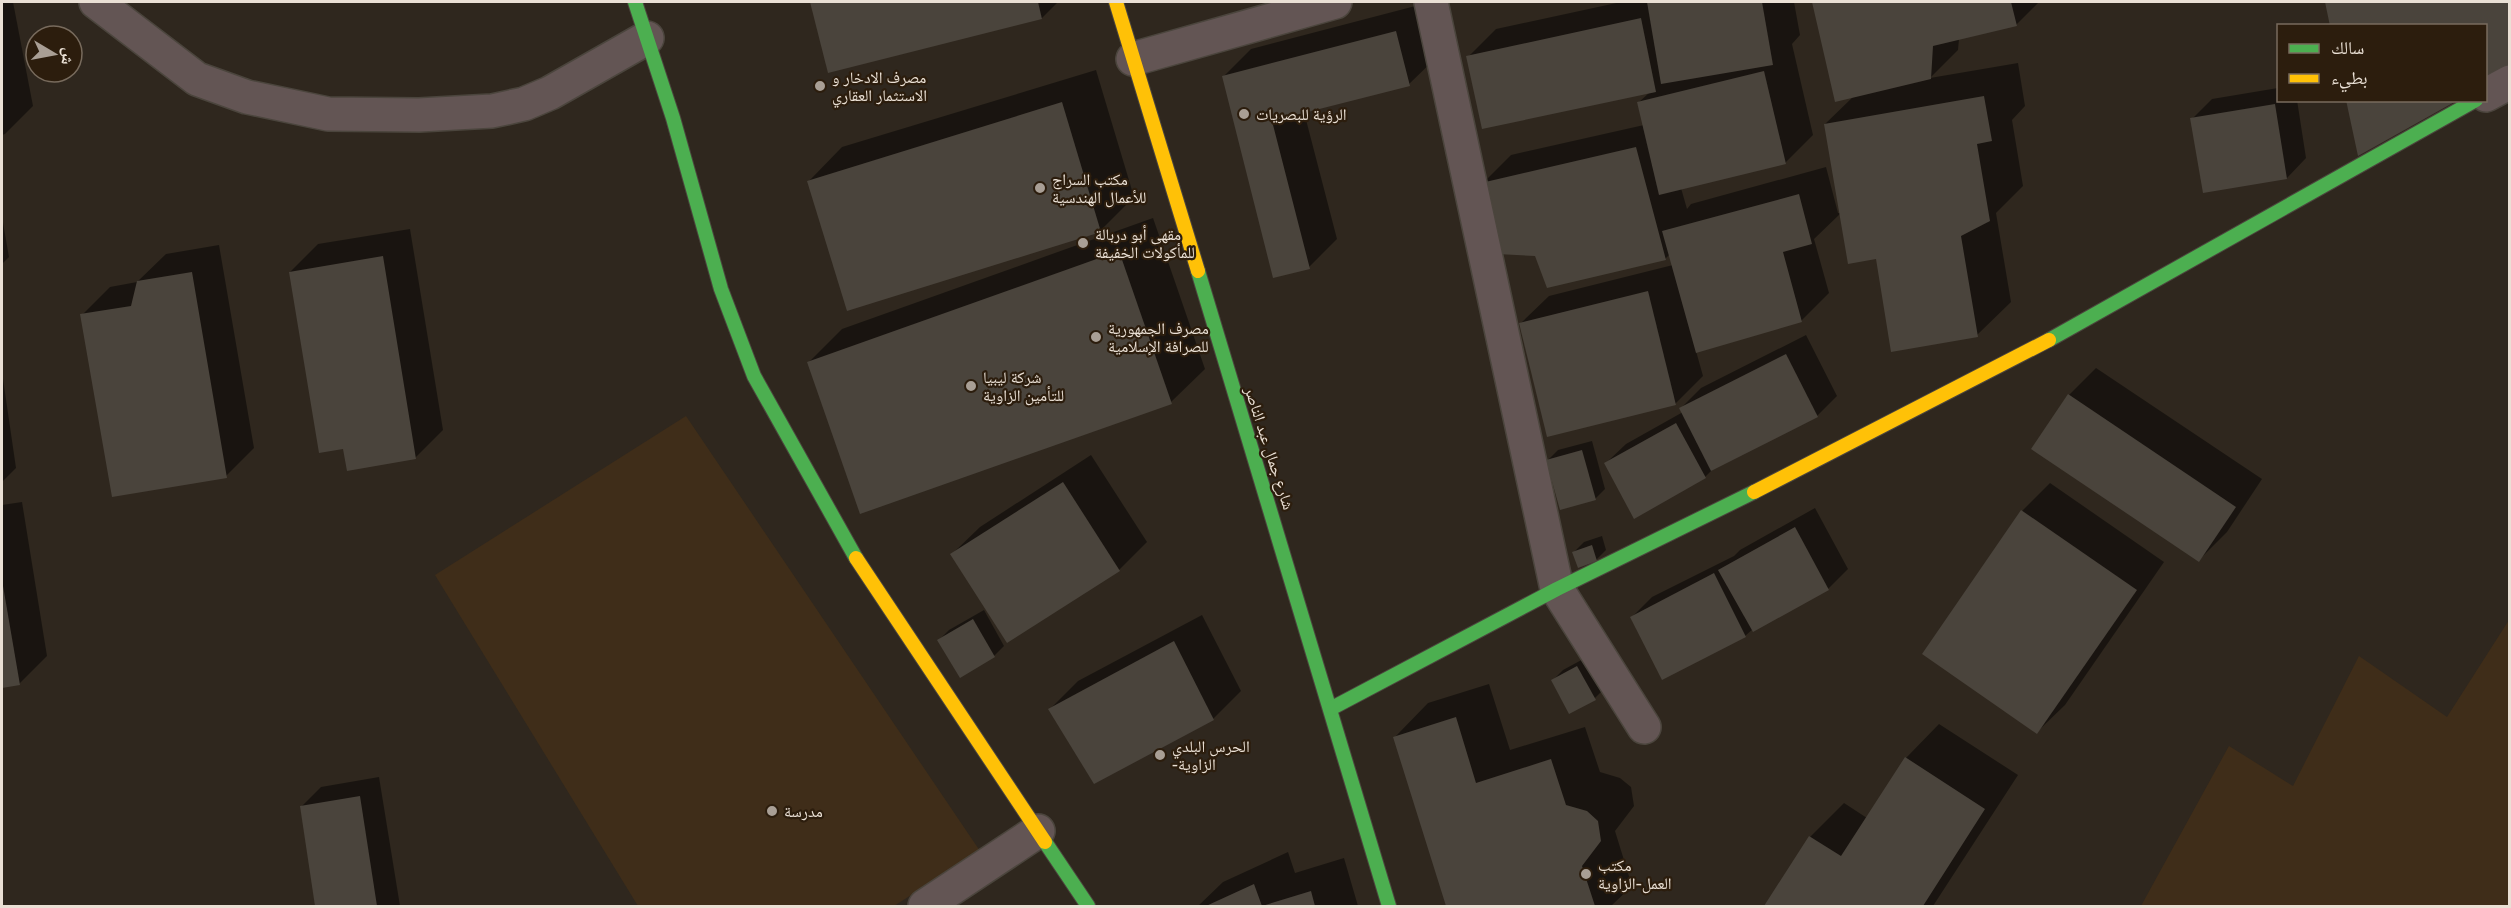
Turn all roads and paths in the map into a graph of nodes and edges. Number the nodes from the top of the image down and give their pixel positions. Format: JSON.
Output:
{"nodes":[{"id":1,"x":96,"y":2,"type":"edge"},
{"id":2,"x":635,"y":2,"type":"edge"},
{"id":3,"x":1116,"y":2,"type":"edge"},
{"id":4,"x":1335,"y":2,"type":"edge"},
{"id":5,"x":1431,"y":2,"type":"edge"},
{"id":6,"x":647,"y":38,"type":"junction"},
{"id":7,"x":1133,"y":59,"type":"junction"},
{"id":8,"x":2510,"y":82,"type":"edge"},
{"id":9,"x":2487,"y":94,"type":"edge"},
{"id":10,"x":2472,"y":102,"type":"edge"},
{"id":11,"x":1557,"y":589,"type":"junction"},
{"id":12,"x":1332,"y":708,"type":"junction"},
{"id":13,"x":1644,"y":727,"type":"dead end"},
{"id":14,"x":1038,"y":831,"type":"junction"},
{"id":15,"x":925,"y":906,"type":"edge"},
{"id":16,"x":1088,"y":906,"type":"edge"},
{"id":17,"x":1389,"y":906,"type":"edge"}],
"edges":[{"from":1,"to":6,"type":"street"},
{"from":2,"to":6,"type":"street"},
{"from":3,"to":7,"type":"street","name":"شارع جمال عبد الناصر"},
{"from":4,"to":7,"type":"street"},
{"from":5,"to":11,"type":"street"},
{"from":6,"to":14,"type":"street"},
{"from":7,"to":12,"type":"street","name":"شارع جمال عبد الناصر"},
{"from":8,"to":9,"type":"street"},
{"from":10,"to":11,"type":"street"},
{"from":11,"to":12,"type":"street"},
{"from":11,"to":13,"type":"street"},
{"from":12,"to":17,"type":"street","name":"شارع جمال عبد الناصر"},
{"from":14,"to":15,"type":"street"},
{"from":14,"to":16,"type":"street"}]}
